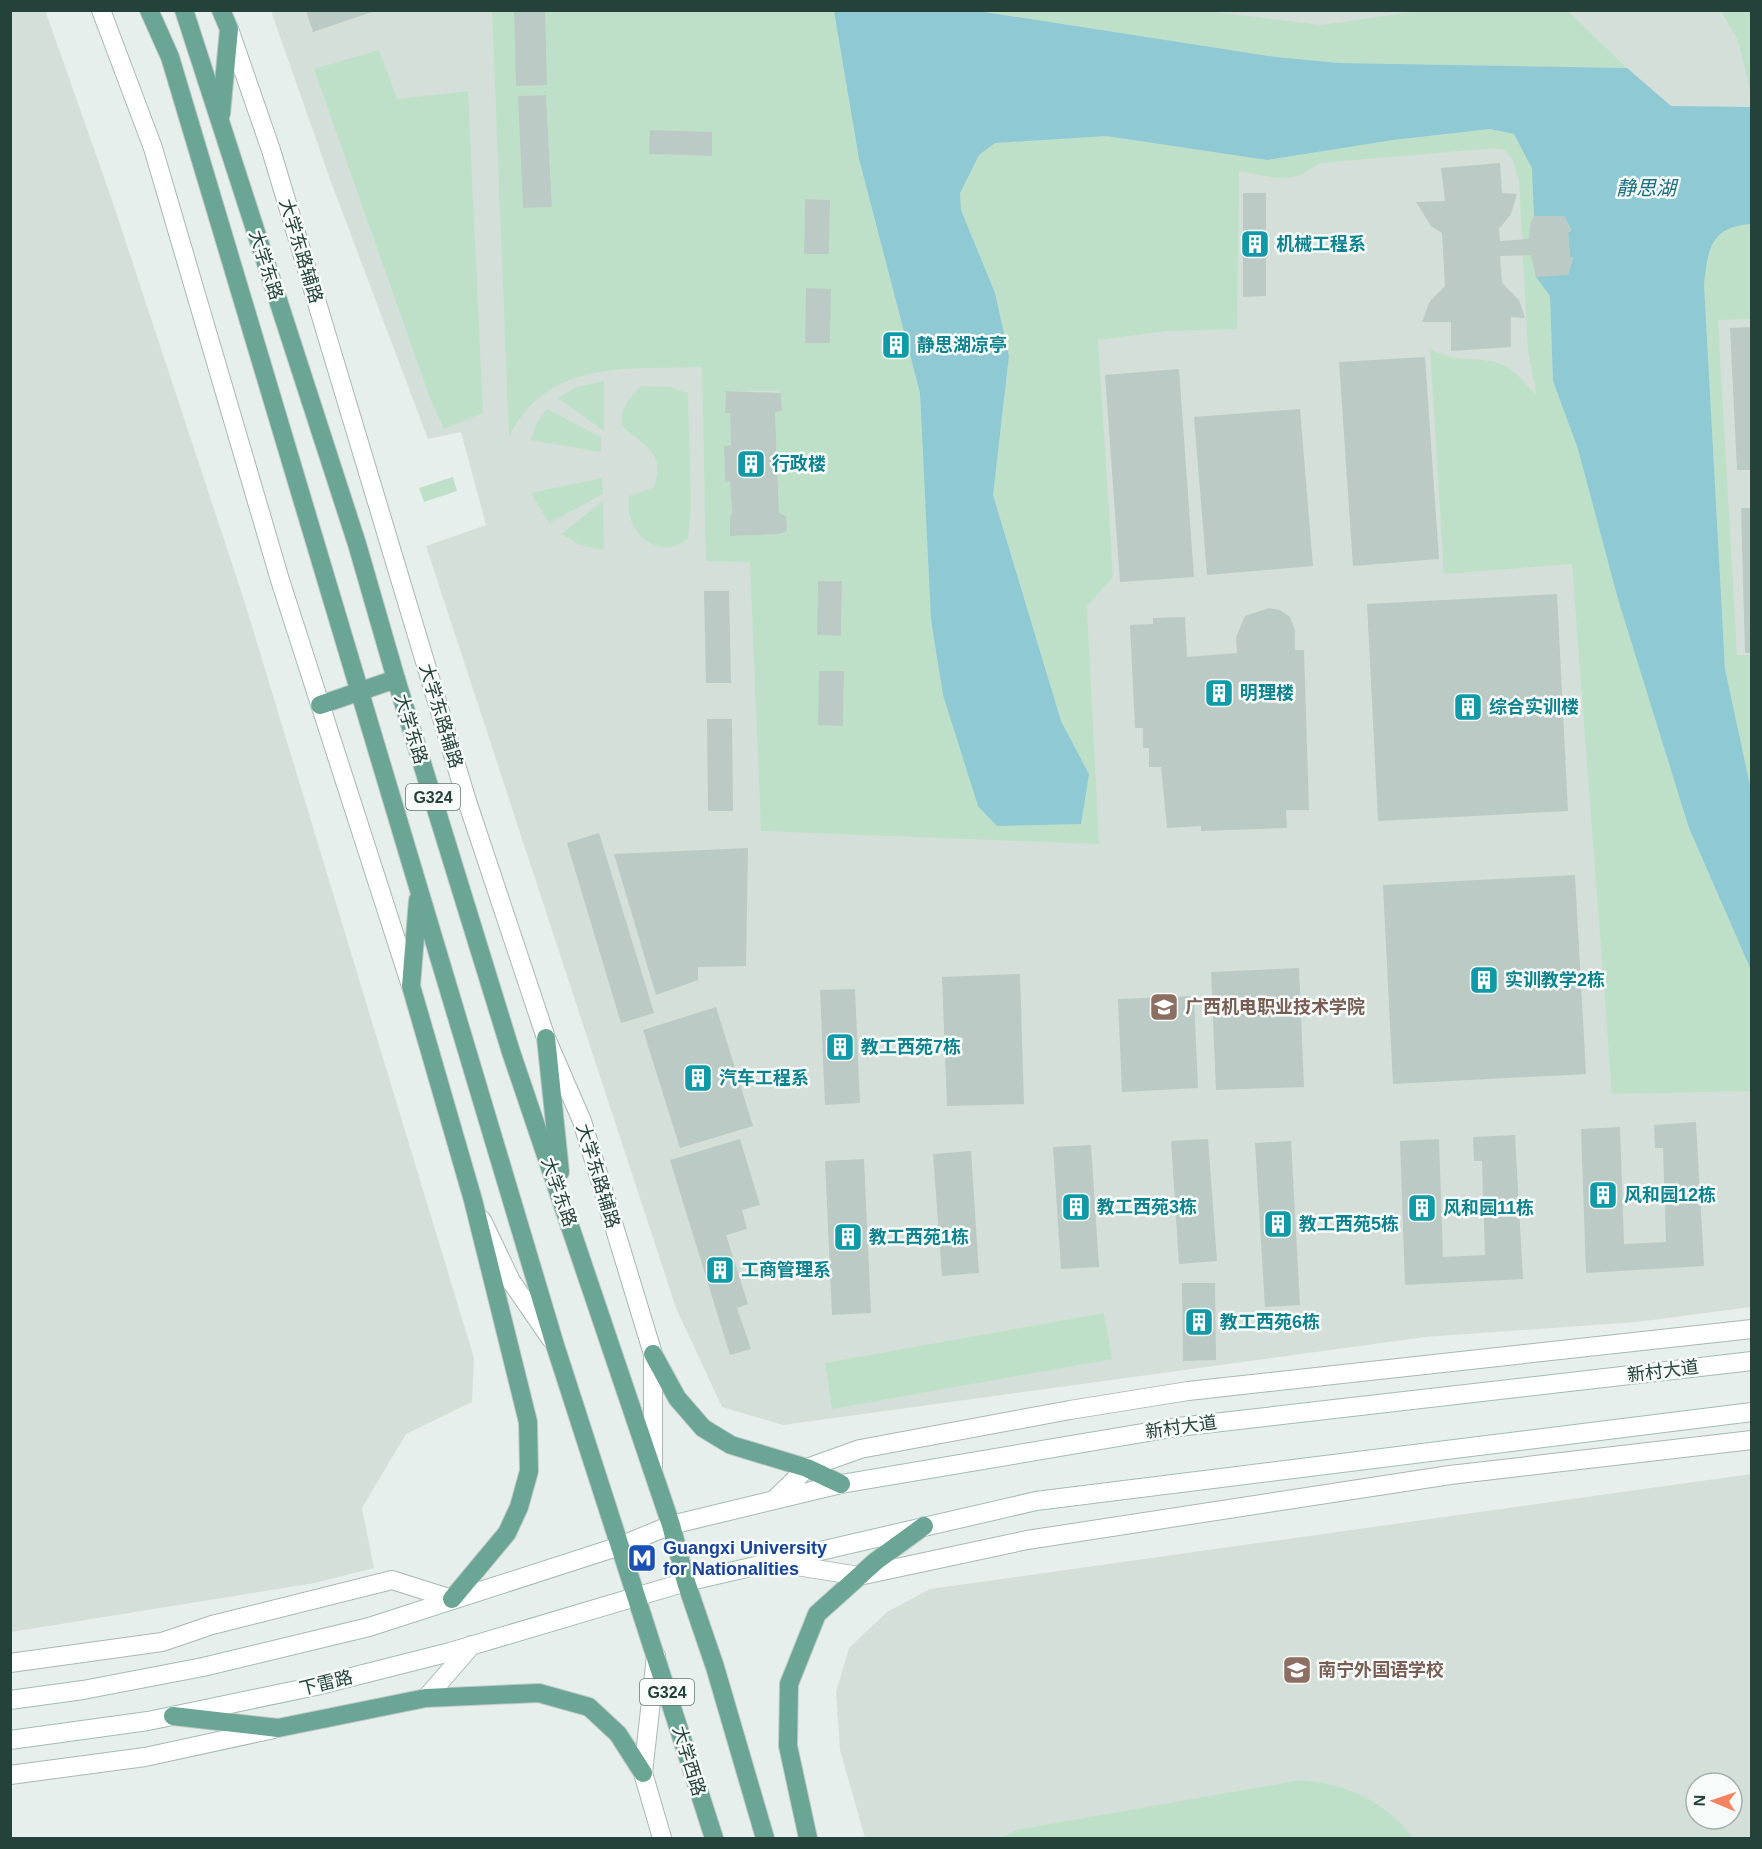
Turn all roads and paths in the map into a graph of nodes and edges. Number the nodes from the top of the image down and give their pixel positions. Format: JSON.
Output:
{"nodes":[{"id":1,"x":101,"y":10,"type":"edge"},
{"id":2,"x":149,"y":10,"type":"edge"},
{"id":3,"x":184,"y":10,"type":"edge"},
{"id":4,"x":221,"y":10,"type":"edge"},
{"id":5,"x":229,"y":30,"type":"junction"},
{"id":6,"x":220,"y":122,"type":"junction"},
{"id":7,"x":396,"y":679,"type":"junction"},
{"id":8,"x":360,"y":692,"type":"junction"},
{"id":9,"x":320,"y":705,"type":"junction"},
{"id":10,"x":418,"y":888,"type":"junction"},
{"id":11,"x":411,"y":986,"type":"junction"},
{"id":12,"x":546,"y":1038,"type":"junction"},
{"id":13,"x":473,"y":1200,"type":"junction"},
{"id":14,"x":564,"y":1207,"type":"junction"},
{"id":15,"x":1752,"y":1329,"type":"edge"},
{"id":16,"x":555,"y":1345,"type":"junction"},
{"id":17,"x":652,"y":1354,"type":"junction"},
{"id":18,"x":1752,"y":1361,"type":"edge"},
{"id":19,"x":1752,"y":1412,"type":"edge"},
{"id":20,"x":1752,"y":1440,"type":"edge"},
{"id":21,"x":807,"y":1468,"type":"junction"},
{"id":22,"x":653,"y":1473,"type":"junction"},
{"id":23,"x":842,"y":1484,"type":"junction"},
{"id":24,"x":775,"y":1499,"type":"junction"},
{"id":25,"x":671,"y":1525,"type":"junction"},
{"id":26,"x":924,"y":1526,"type":"junction"},
{"id":27,"x":620,"y":1546,"type":"junction"},
{"id":28,"x":771,"y":1562,"type":"junction"},
{"id":29,"x":859,"y":1576,"type":"junction"},
{"id":30,"x":686,"y":1582,"type":"junction"},
{"id":31,"x":636,"y":1597,"type":"junction"},
{"id":32,"x":452,"y":1599,"type":"junction"},
{"id":33,"x":472,"y":1645,"type":"junction"},
{"id":34,"x":656,"y":1656,"type":"junction"},
{"id":35,"x":10,"y":1663,"type":"edge"},
{"id":36,"x":426,"y":1698,"type":"junction"},
{"id":37,"x":10,"y":1700,"type":"edge"},
{"id":38,"x":173,"y":1716,"type":"junction"},
{"id":39,"x":278,"y":1728,"type":"junction"},
{"id":40,"x":10,"y":1740,"type":"edge"},
{"id":41,"x":643,"y":1773,"type":"junction"},
{"id":42,"x":10,"y":1775,"type":"edge"},
{"id":43,"x":662,"y":1839,"type":"edge"},
{"id":44,"x":714,"y":1839,"type":"edge"},
{"id":45,"x":765,"y":1839,"type":"edge"},
{"id":46,"x":808,"y":1839,"type":"edge"}],
"edges":[{"from":1,"to":9,"type":"street"},
{"from":2,"to":8,"type":"main road","name":"大学东路","number":"G324"},
{"from":3,"to":6,"type":"main road","name":"大学东路","number":"G324"},
{"from":4,"to":5,"type":"main road"},
{"from":5,"to":6,"type":"main road"},
{"from":5,"to":12,"type":"street","name":"大学东路辅路"},
{"from":6,"to":7,"type":"main road","name":"大学东路","number":"G324"},
{"from":7,"to":8,"type":"main road"},
{"from":7,"to":14,"type":"main road","name":"大学东路","number":"G324"},
{"from":8,"to":9,"type":"main road"},
{"from":8,"to":10,"type":"main road","name":"大学东路","number":"G324"},
{"from":9,"to":11,"type":"street"},
{"from":10,"to":11,"type":"main road"},
{"from":10,"to":16,"type":"main road","name":"大学东路","number":"G324"},
{"from":11,"to":13,"type":"main road"},
{"from":12,"to":14,"type":"main road"},
{"from":12,"to":17,"type":"street","name":"大学东路辅路"},
{"from":13,"to":16,"type":"street"},
{"from":13,"to":32,"type":"main road"},
{"from":14,"to":22,"type":"main road","name":"大学东路","number":"G324"},
{"from":15,"to":21,"type":"street"},
{"from":16,"to":27,"type":"main road","name":"大学东路","number":"G324"},
{"from":17,"to":21,"type":"main road"},
{"from":17,"to":22,"type":"street","name":"大学东路辅路"},
{"from":18,"to":23,"type":"street","name":"新村大道"},
{"from":19,"to":26,"type":"street"},
{"from":20,"to":29,"type":"street"},
{"from":21,"to":23,"type":"main road"},
{"from":21,"to":24,"type":"street"},
{"from":22,"to":25,"type":"main road","name":"大学东路","number":"G324"},
{"from":23,"to":24,"type":"street","name":"新村大道"},
{"from":24,"to":25,"type":"street","name":"新村大道"},
{"from":25,"to":27,"type":"street","name":"新村大道"},
{"from":25,"to":30,"type":"main road","name":"大学东路","number":"G324"},
{"from":26,"to":28,"type":"street"},
{"from":26,"to":29,"type":"main road"},
{"from":27,"to":31,"type":"main road","name":"大学西路","number":"G324"},
{"from":27,"to":32,"type":"street"},
{"from":28,"to":29,"type":"street"},
{"from":28,"to":30,"type":"street"},
{"from":29,"to":46,"type":"main road"},
{"from":30,"to":31,"type":"street"},
{"from":30,"to":45,"type":"main road","number":"G324"},
{"from":31,"to":33,"type":"street","name":"下雷路"},
{"from":31,"to":34,"type":"main road","name":"大学西路","number":"G324"},
{"from":32,"to":35,"type":"street"},
{"from":32,"to":37,"type":"street"},
{"from":33,"to":36,"type":"street"},
{"from":33,"to":38,"type":"street","name":"下雷路"},
{"from":34,"to":41,"type":"street"},
{"from":34,"to":44,"type":"main road","name":"大学西路","number":"G324"},
{"from":36,"to":39,"type":"main road"},
{"from":36,"to":41,"type":"main road"},
{"from":38,"to":39,"type":"main road"},
{"from":38,"to":40,"type":"street","name":"下雷路"},
{"from":39,"to":42,"type":"street"},
{"from":41,"to":43,"type":"street"}]}
